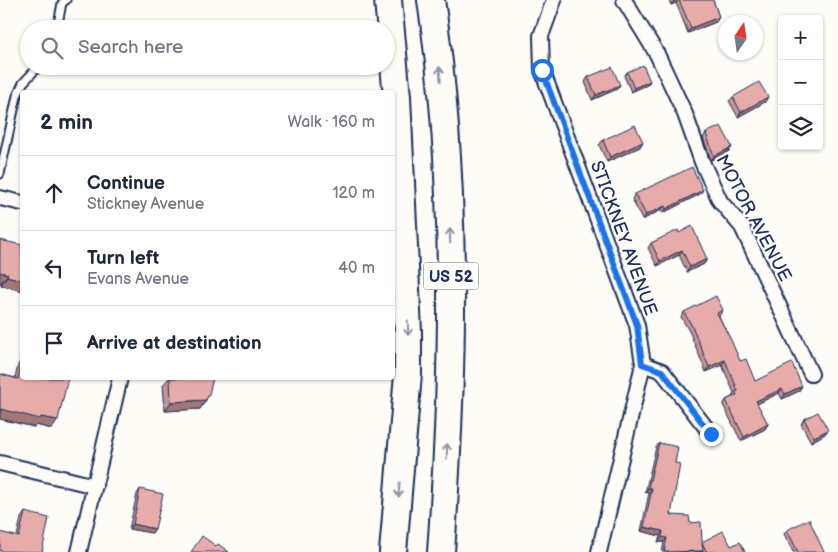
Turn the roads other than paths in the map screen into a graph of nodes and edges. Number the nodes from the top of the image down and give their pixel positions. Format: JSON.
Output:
{"nodes":[{"id":1,"x":66,"y":0,"type":"edge"},
{"id":2,"x":388,"y":0,"type":"edge"},
{"id":3,"x":432,"y":0,"type":"edge"},
{"id":4,"x":554,"y":0,"type":"edge"},
{"id":5,"x":624,"y":0,"type":"edge"},
{"id":6,"x":59,"y":20,"type":"edge"},
{"id":7,"x":390,"y":20,"type":"edge"},
{"id":8,"x":31,"y":75,"type":"edge"},
{"id":9,"x":395,"y":75,"type":"edge"},
{"id":10,"x":0,"y":174,"type":"edge"},
{"id":11,"x":0,"y":198,"type":"edge"},
{"id":12,"x":20,"y":203,"type":"edge"},
{"id":13,"x":642,"y":364,"type":"junction"},
{"id":14,"x":811,"y":374,"type":"dead end"},
{"id":15,"x":120,"y":380,"type":"edge"},
{"id":16,"x":711,"y":434,"type":"dead end"},
{"id":17,"x":0,"y":463,"type":"edge"},
{"id":18,"x":95,"y":486,"type":"junction"},
{"id":19,"x":79,"y":552,"type":"edge"},
{"id":20,"x":394,"y":552,"type":"edge"},
{"id":21,"x":441,"y":552,"type":"edge"},
{"id":22,"x":599,"y":552,"type":"edge"}],
"edges":[{"from":1,"to":6,"type":"lane"},
{"from":2,"to":7,"type":"highway","number":"US 52","one_way":true},
{"from":21,"to":3,"type":"highway","number":"US 52","one_way":true},
{"from":4,"to":13,"type":"street","name":"STICKNEY AVENUE"},
{"from":5,"to":14,"type":"street","name":"MOTOR AVENUE"},
{"from":8,"to":10,"type":"lane"},
{"from":9,"to":20,"type":"highway","number":"US 52","one_way":true},
{"from":11,"to":12,"type":"street"},
{"from":13,"to":16,"type":"street"},
{"from":13,"to":22,"type":"street","name":"STICKNEY AVENUE"},
{"from":15,"to":18,"type":"street"},
{"from":17,"to":18,"type":"street"},
{"from":18,"to":19,"type":"street"}]}
